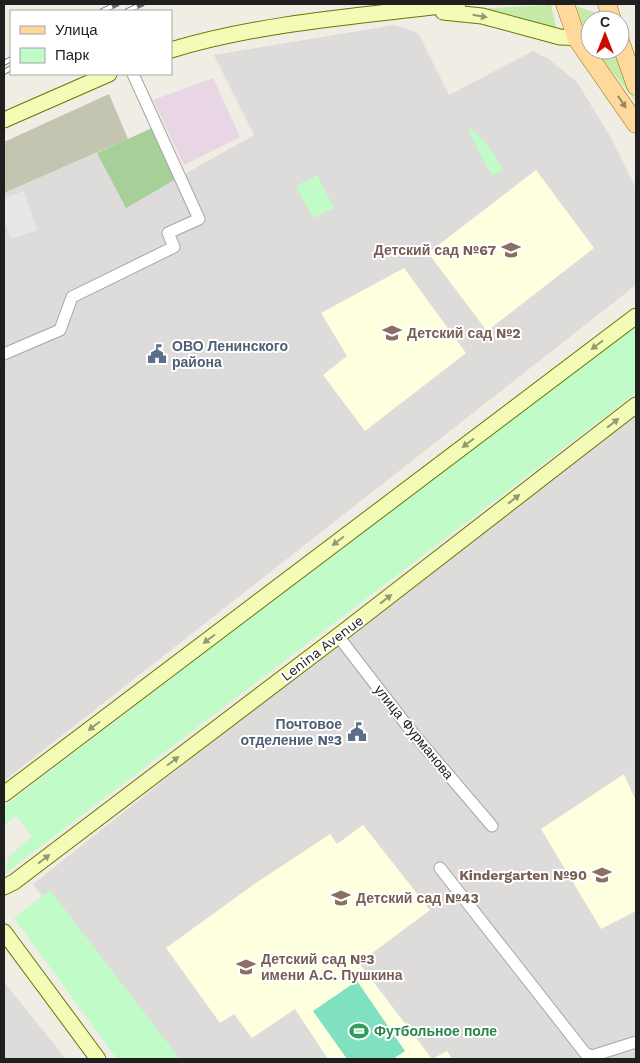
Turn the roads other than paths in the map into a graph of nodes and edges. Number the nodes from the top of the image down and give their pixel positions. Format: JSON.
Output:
{"nodes":[{"id":1,"x":458,"y":4,"type":"edge"},
{"id":2,"x":565,"y":4,"type":"edge"},
{"id":3,"x":435,"y":6,"type":"edge"},
{"id":4,"x":396,"y":12,"type":"junction"},
{"id":5,"x":576,"y":38,"type":"edge"},
{"id":6,"x":172,"y":50,"type":"edge"},
{"id":7,"x":627,"y":60,"type":"edge"},
{"id":8,"x":107,"y":75,"type":"edge"},
{"id":9,"x":133,"y":75,"type":"edge"},
{"id":10,"x":636,"y":86,"type":"edge"},
{"id":11,"x":4,"y":120,"type":"edge"},
{"id":12,"x":636,"y":124,"type":"edge"},
{"id":13,"x":636,"y":316,"type":"edge"},
{"id":14,"x":4,"y":354,"type":"edge"},
{"id":15,"x":636,"y":405,"type":"edge"},
{"id":16,"x":338,"y":636,"type":"junction"},
{"id":17,"x":4,"y":794,"type":"edge"},
{"id":18,"x":492,"y":826,"type":"dead end"},
{"id":19,"x":440,"y":868,"type":"dead end"},
{"id":20,"x":4,"y":887,"type":"edge"},
{"id":21,"x":4,"y":932,"type":"edge"},
{"id":22,"x":636,"y":1042,"type":"edge"},
{"id":23,"x":98,"y":1059,"type":"edge"}],
"edges":[{"from":1,"to":3,"type":"main road"},
{"from":2,"to":5,"type":"main road"},
{"from":3,"to":4,"type":"main road"},
{"from":4,"to":5,"type":"main road","one_way":true},
{"from":4,"to":6,"type":"main road"},
{"from":5,"to":12,"type":"main road","one_way":true},
{"from":7,"to":10,"type":"main road"},
{"from":8,"to":11,"type":"main road"},
{"from":9,"to":14,"type":"street"},
{"from":13,"to":17,"type":"main road","one_way":true},
{"from":16,"to":15,"type":"main road","name":"Lenina Avenue","one_way":true},
{"from":16,"to":18,"type":"street","name":"улица Фурманова"},
{"from":20,"to":16,"type":"main road","name":"Lenina Avenue","one_way":true},
{"from":19,"to":22,"type":"street"},
{"from":21,"to":23,"type":"main road"}]}
